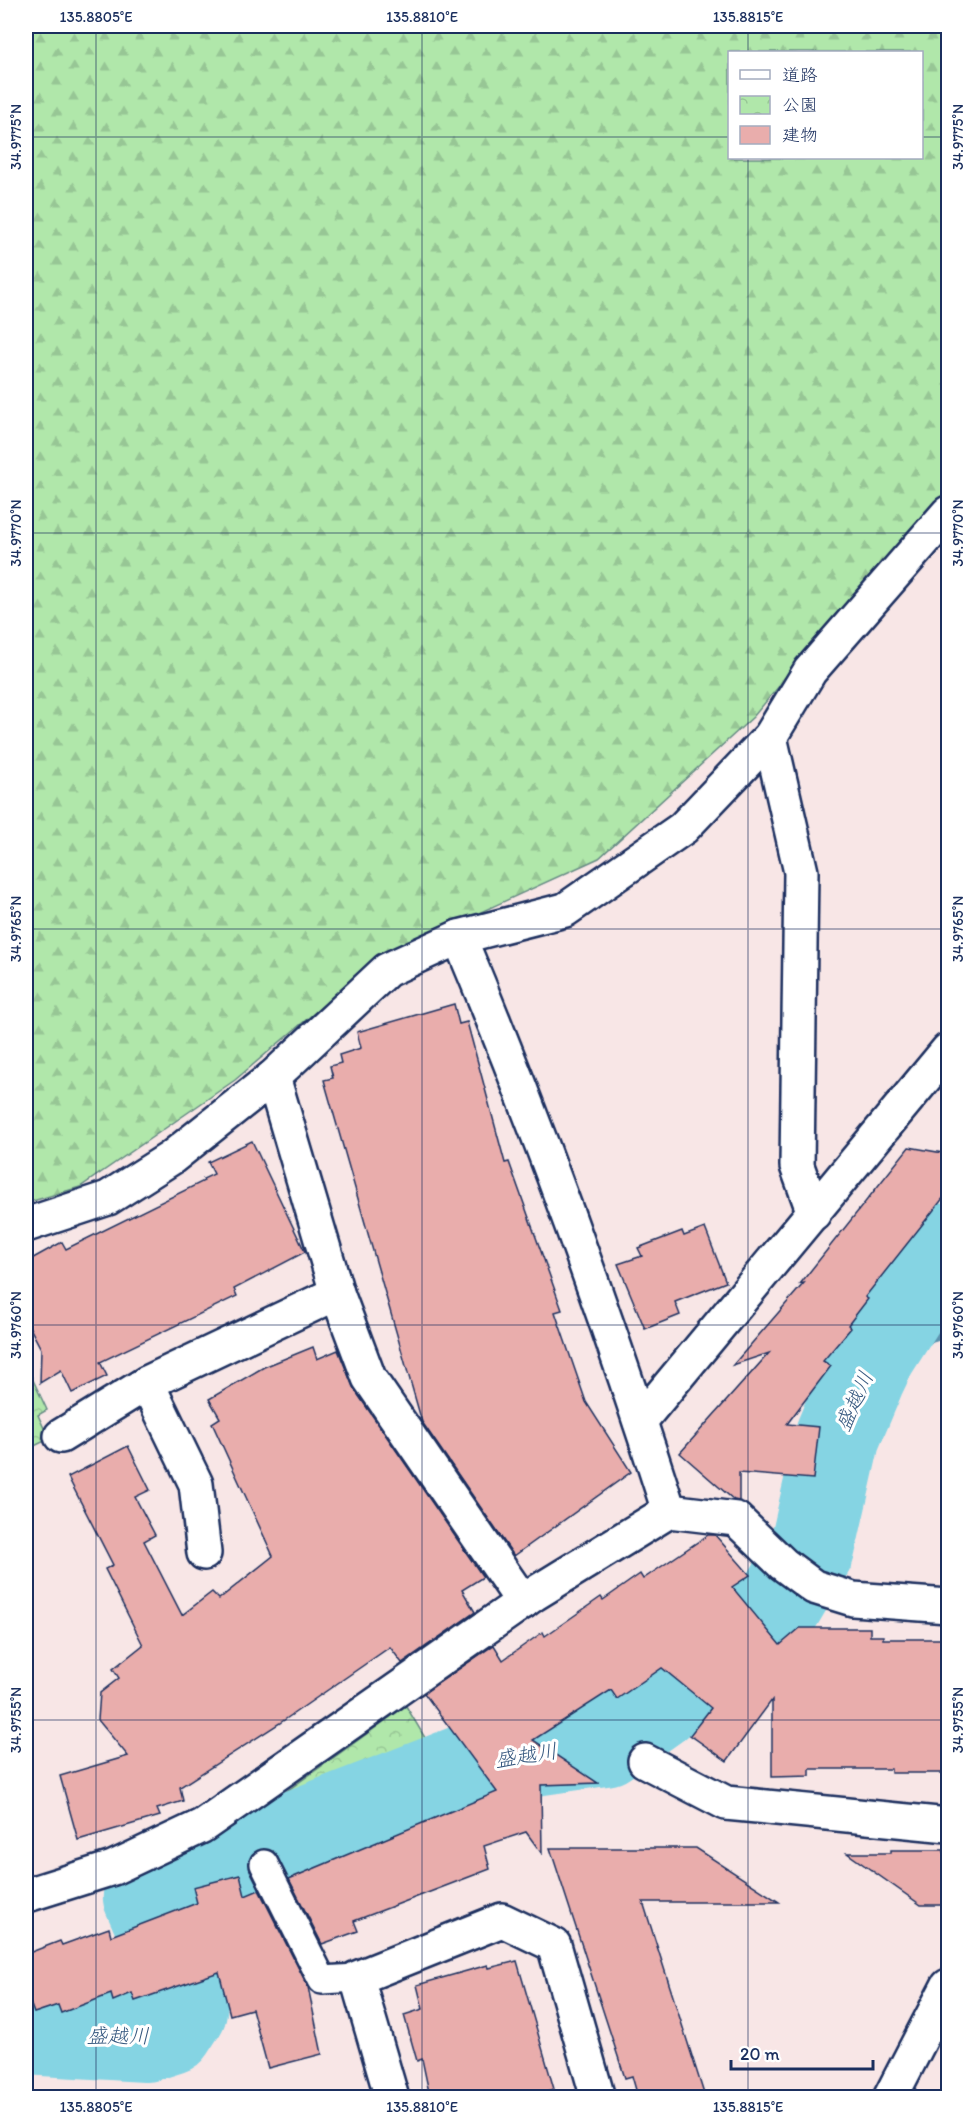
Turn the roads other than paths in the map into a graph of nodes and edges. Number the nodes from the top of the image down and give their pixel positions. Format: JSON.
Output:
{"nodes":[{"id":1,"x":948,"y":513,"type":"edge"},
{"id":2,"x":770,"y":737,"type":"junction"},
{"id":3,"x":459,"y":937,"type":"junction"},
{"id":4,"x":948,"y":1050,"type":"edge"},
{"id":5,"x":273,"y":1077,"type":"junction"},
{"id":6,"x":814,"y":1213,"type":"junction"},
{"id":7,"x":26,"y":1225,"type":"edge"},
{"id":8,"x":337,"y":1293,"type":"junction"},
{"id":9,"x":147,"y":1383,"type":"junction"},
{"id":10,"x":640,"y":1421,"type":"junction"},
{"id":11,"x":61,"y":1436,"type":"dead end"},
{"id":12,"x":669,"y":1511,"type":"junction"},
{"id":13,"x":204,"y":1553,"type":"dead end"},
{"id":14,"x":523,"y":1602,"type":"junction"},
{"id":15,"x":948,"y":1606,"type":"edge"},
{"id":16,"x":645,"y":1761,"type":"dead end"},
{"id":17,"x":948,"y":1825,"type":"edge"},
{"id":18,"x":264,"y":1864,"type":"dead end"},
{"id":19,"x":27,"y":1895,"type":"dead end"},
{"id":20,"x":357,"y":1978,"type":"junction"},
{"id":21,"x":948,"y":1986,"type":"edge"},
{"id":22,"x":391,"y":2097,"type":"edge"},
{"id":23,"x":598,"y":2097,"type":"edge"},
{"id":24,"x":890,"y":2097,"type":"edge"}],
"edges":[{"from":1,"to":2,"type":"street"},
{"from":2,"to":3,"type":"street"},
{"from":2,"to":6,"type":"street"},
{"from":3,"to":5,"type":"street"},
{"from":3,"to":10,"type":"street"},
{"from":4,"to":6,"type":"street"},
{"from":5,"to":7,"type":"street"},
{"from":5,"to":8,"type":"street"},
{"from":6,"to":10,"type":"street"},
{"from":8,"to":9,"type":"street"},
{"from":8,"to":14,"type":"street"},
{"from":9,"to":11,"type":"street"},
{"from":9,"to":13,"type":"street"},
{"from":10,"to":12,"type":"street"},
{"from":12,"to":14,"type":"street"},
{"from":12,"to":15,"type":"street"},
{"from":14,"to":19,"type":"street"},
{"from":16,"to":17,"type":"street"},
{"from":18,"to":20,"type":"lane"},
{"from":20,"to":22,"type":"street"},
{"from":20,"to":23,"type":"street"},
{"from":21,"to":24,"type":"street"}]}
